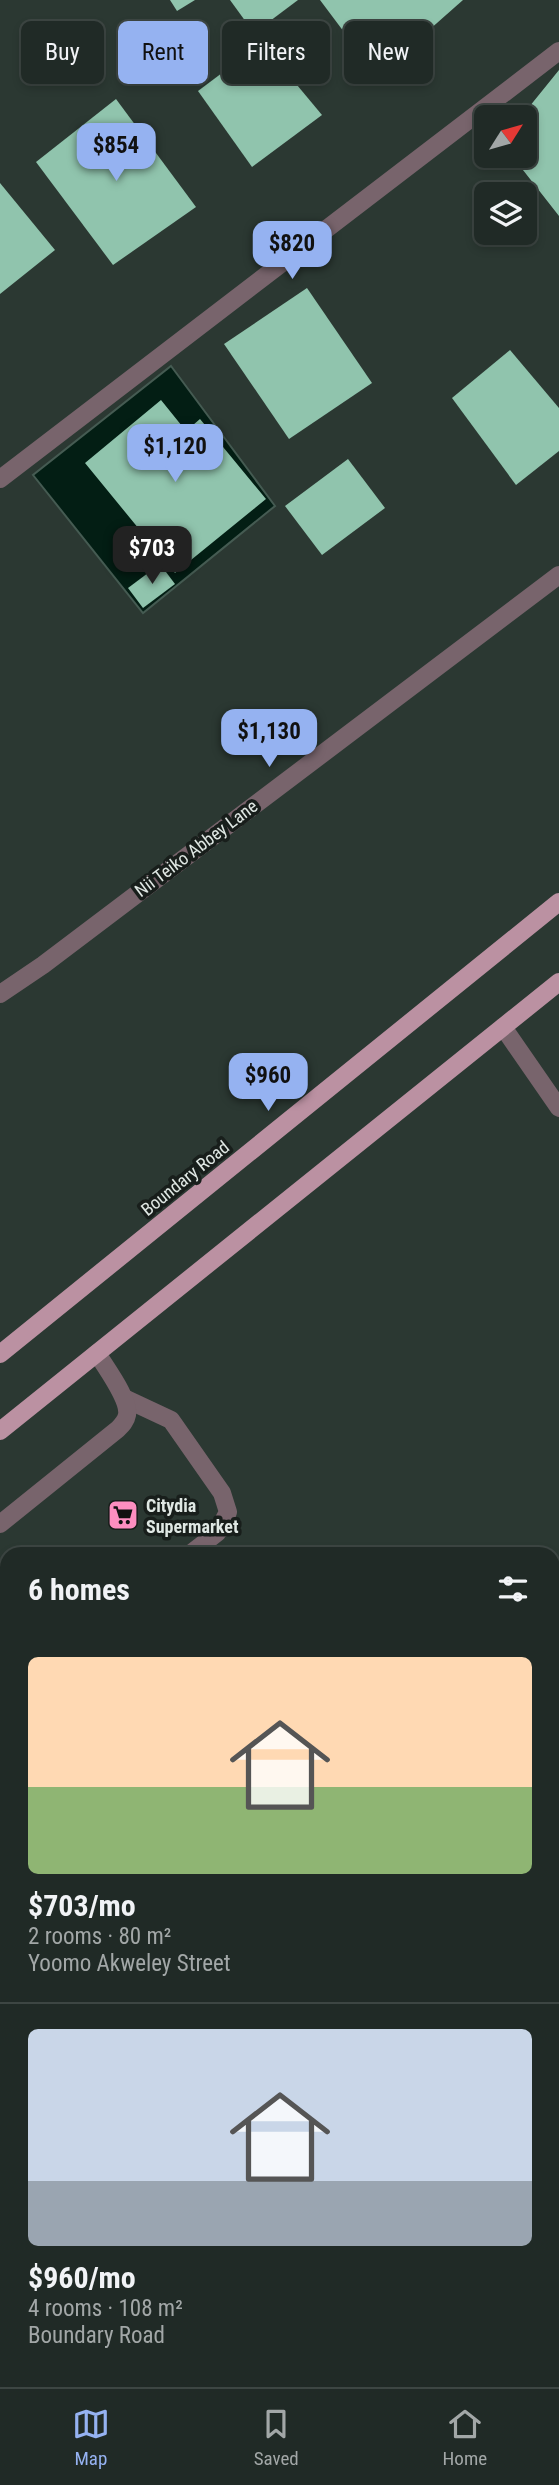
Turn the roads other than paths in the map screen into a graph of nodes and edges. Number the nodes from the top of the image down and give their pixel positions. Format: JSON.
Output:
{"nodes":[{"id":1,"x":559,"y":51,"type":"edge"},
{"id":2,"x":0,"y":479,"type":"edge"},
{"id":3,"x":559,"y":575,"type":"edge"},
{"id":4,"x":559,"y":902,"type":"edge"},
{"id":5,"x":559,"y":982,"type":"edge"},
{"id":6,"x":0,"y":994,"type":"edge"},
{"id":7,"x":503,"y":1027,"type":"junction"},
{"id":8,"x":559,"y":1108,"type":"edge"},
{"id":9,"x":97,"y":1353,"type":"junction"},
{"id":10,"x":0,"y":1354,"type":"edge"},
{"id":11,"x":124,"y":1398,"type":"junction"},
{"id":12,"x":0,"y":1431,"type":"edge"},
{"id":13,"x":0,"y":1524,"type":"edge"},
{"id":14,"x":199,"y":1547,"type":"edge"}],
"edges":[{"from":1,"to":2,"type":"street"},
{"from":3,"to":6,"type":"street","name":"Nii Teiko Abbey Lane"},
{"from":4,"to":10,"type":"main road","name":"Boundary Road"},
{"from":5,"to":7,"type":"main road"},
{"from":7,"to":8,"type":"street"},
{"from":7,"to":9,"type":"main road"},
{"from":9,"to":11,"type":"street"},
{"from":9,"to":12,"type":"main road"},
{"from":11,"to":13,"type":"street"},
{"from":11,"to":14,"type":"street"}]}
